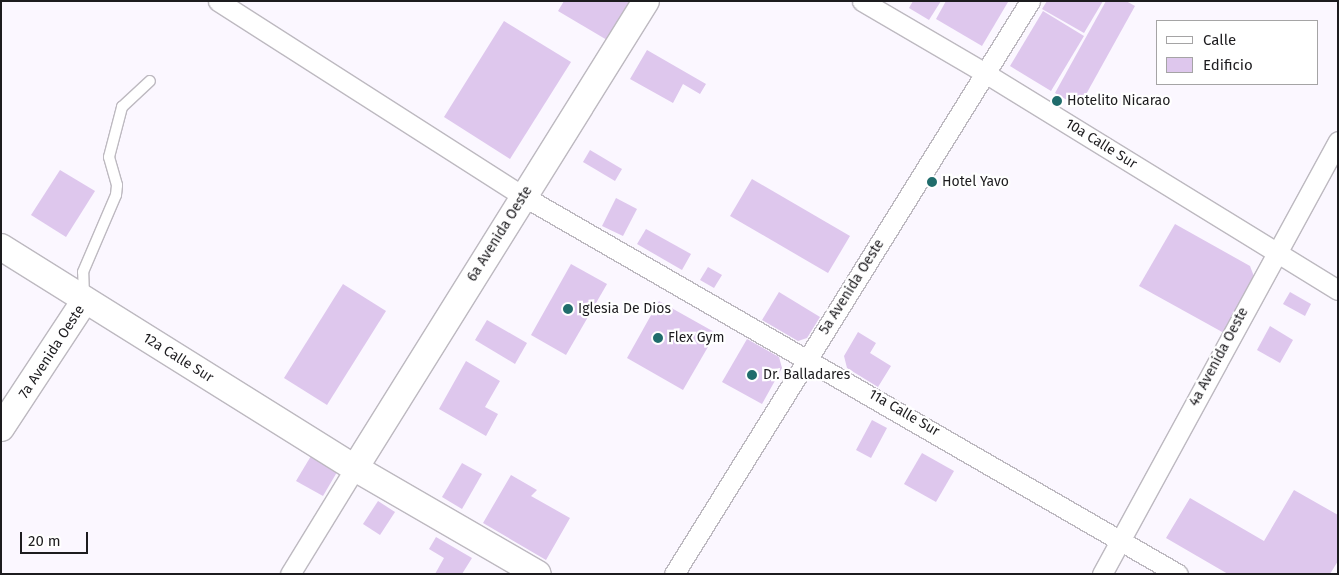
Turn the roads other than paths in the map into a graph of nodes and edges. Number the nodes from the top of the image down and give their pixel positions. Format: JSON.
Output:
{"nodes":[{"id":1,"x":218,"y":1,"type":"edge"},
{"id":2,"x":646,"y":1,"type":"edge"},
{"id":3,"x":862,"y":1,"type":"edge"},
{"id":4,"x":1030,"y":1,"type":"edge"},
{"id":5,"x":985,"y":73,"type":"junction"},
{"id":6,"x":150,"y":81,"type":"dead end"},
{"id":7,"x":1338,"y":141,"type":"edge"},
{"id":8,"x":523,"y":196,"type":"junction"},
{"id":9,"x":1,"y":247,"type":"edge"},
{"id":10,"x":1275,"y":251,"type":"junction"},
{"id":11,"x":1338,"y":290,"type":"edge"},
{"id":12,"x":85,"y":300,"type":"junction"},
{"id":13,"x":808,"y":358,"type":"junction"},
{"id":14,"x":1,"y":428,"type":"edge"},
{"id":15,"x":355,"y":468,"type":"junction"},
{"id":16,"x":1122,"y":538,"type":"junction"},
{"id":17,"x":290,"y":574,"type":"edge"},
{"id":18,"x":538,"y":574,"type":"edge"},
{"id":19,"x":674,"y":574,"type":"edge"},
{"id":20,"x":1102,"y":574,"type":"edge"},
{"id":21,"x":1178,"y":574,"type":"edge"}],
"edges":[{"from":1,"to":8,"type":"street","name":"11a Calle Sur"},
{"from":2,"to":8,"type":"street","name":"6a Avenida Oeste"},
{"from":3,"to":5,"type":"street","name":"10a Calle Sur"},
{"from":4,"to":5,"type":"street","name":"5a Avenida Oeste"},
{"from":5,"to":10,"type":"street","name":"10a Calle Sur"},
{"from":5,"to":13,"type":"street","name":"5a Avenida Oeste"},
{"from":6,"to":12,"type":"lane"},
{"from":7,"to":10,"type":"street","name":"4a Avenida Oeste"},
{"from":8,"to":13,"type":"street","name":"11a Calle Sur"},
{"from":8,"to":15,"type":"street","name":"6a Avenida Oeste"},
{"from":9,"to":12,"type":"street","name":"12a Calle Sur"},
{"from":10,"to":11,"type":"street","name":"10a Calle Sur"},
{"from":10,"to":16,"type":"street","name":"4a Avenida Oeste"},
{"from":12,"to":14,"type":"street","name":"7a Avenida Oeste"},
{"from":12,"to":15,"type":"street","name":"12a Calle Sur"},
{"from":13,"to":16,"type":"street","name":"11a Calle Sur"},
{"from":13,"to":19,"type":"street","name":"5a Avenida Oeste"},
{"from":15,"to":17,"type":"street"},
{"from":15,"to":18,"type":"street","name":"12a Calle Sur"},
{"from":16,"to":20,"type":"street","name":"4a Avenida Oeste"},
{"from":16,"to":21,"type":"street","name":"11a Calle Sur"}]}
